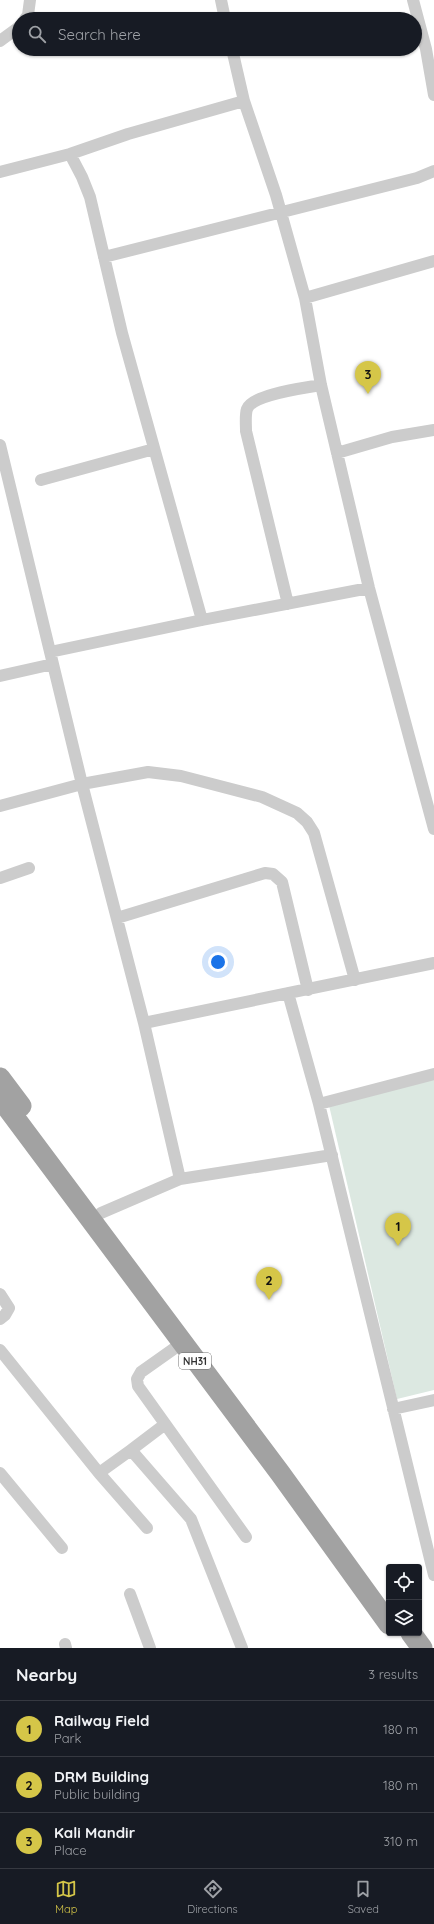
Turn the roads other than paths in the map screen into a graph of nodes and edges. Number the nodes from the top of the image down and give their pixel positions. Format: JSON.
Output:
{"nodes":[{"id":1,"x":30,"y":0,"type":"edge"},
{"id":2,"x":221,"y":0,"type":"edge"},
{"id":3,"x":413,"y":0,"type":"edge"},
{"id":4,"x":28,"y":12,"type":"edge"},
{"id":5,"x":224,"y":12,"type":"edge"},
{"id":6,"x":416,"y":12,"type":"edge"},
{"id":7,"x":12,"y":32,"type":"edge"},
{"id":8,"x":422,"y":34,"type":"edge"},
{"id":9,"x":0,"y":41,"type":"edge"},
{"id":10,"x":234,"y":56,"type":"edge"},
{"id":11,"x":434,"y":95,"type":"edge"},
{"id":12,"x":244,"y":101,"type":"junction"},
{"id":13,"x":70,"y":154,"type":"junction"},
{"id":14,"x":434,"y":171,"type":"edge"},
{"id":15,"x":0,"y":172,"type":"edge"},
{"id":16,"x":280,"y":212,"type":"junction"},
{"id":17,"x":104,"y":257,"type":"junction"},
{"id":18,"x":434,"y":261,"type":"edge"},
{"id":19,"x":305,"y":298,"type":"junction"},
{"id":20,"x":321,"y":385,"type":"junction"},
{"id":21,"x":434,"y":430,"type":"edge"},
{"id":22,"x":0,"y":445,"type":"edge"},
{"id":23,"x":154,"y":449,"type":"junction"},
{"id":24,"x":337,"y":453,"type":"junction"},
{"id":25,"x":41,"y":480,"type":"dead end"},
{"id":26,"x":369,"y":588,"type":"junction"},
{"id":27,"x":288,"y":604,"type":"junction"},
{"id":28,"x":202,"y":620,"type":"junction"},
{"id":29,"x":51,"y":658,"type":"junction"},
{"id":30,"x":0,"y":676,"type":"edge"},
{"id":31,"x":82,"y":784,"type":"junction"},
{"id":32,"x":0,"y":806,"type":"edge"},
{"id":33,"x":434,"y":829,"type":"edge"},
{"id":34,"x":29,"y":868,"type":"dead end"},
{"id":35,"x":0,"y":878,"type":"edge"},
{"id":36,"x":117,"y":918,"type":"junction"},
{"id":37,"x":434,"y":963,"type":"edge"},
{"id":38,"x":356,"y":980,"type":"junction"},
{"id":39,"x":308,"y":990,"type":"junction"},
{"id":40,"x":288,"y":993,"type":"junction"},
{"id":41,"x":144,"y":1023,"type":"junction"},
{"id":42,"x":434,"y":1074,"type":"edge"},
{"id":43,"x":0,"y":1078,"type":"edge"},
{"id":44,"x":0,"y":1098,"type":"edge"},
{"id":45,"x":319,"y":1104,"type":"junction"},
{"id":46,"x":332,"y":1155,"type":"junction"},
{"id":47,"x":180,"y":1179,"type":"junction"},
{"id":48,"x":102,"y":1213,"type":"junction"},
{"id":49,"x":0,"y":1294,"type":"edge"},
{"id":50,"x":0,"y":1319,"type":"edge"},
{"id":51,"x":182,"y":1343,"type":"junction"},
{"id":52,"x":0,"y":1350,"type":"edge"},
{"id":53,"x":434,"y":1400,"type":"edge"},
{"id":54,"x":392,"y":1410,"type":"junction"},
{"id":55,"x":164,"y":1425,"type":"junction"},
{"id":56,"x":131,"y":1450,"type":"junction"},
{"id":57,"x":99,"y":1473,"type":"junction"},
{"id":58,"x":1,"y":1475,"type":"edge"},
{"id":59,"x":147,"y":1528,"type":"dead end"},
{"id":60,"x":246,"y":1537,"type":"dead end"},
{"id":61,"x":62,"y":1548,"type":"dead end"},
{"id":62,"x":434,"y":1575,"type":"edge"},
{"id":63,"x":130,"y":1594,"type":"dead end"},
{"id":64,"x":388,"y":1600,"type":"edge"},
{"id":65,"x":386,"y":1620,"type":"edge"},
{"id":66,"x":397,"y":1636,"type":"edge"},
{"id":67,"x":414,"y":1636,"type":"edge"},
{"id":68,"x":150,"y":1648,"type":"edge"},
{"id":69,"x":242,"y":1648,"type":"edge"},
{"id":70,"x":406,"y":1648,"type":"edge"},
{"id":71,"x":422,"y":1648,"type":"edge"}],
"edges":[{"from":1,"to":4,"type":"street"},
{"from":2,"to":5,"type":"street"},
{"from":3,"to":6,"type":"street"},
{"from":7,"to":9,"type":"street"},
{"from":8,"to":11,"type":"street"},
{"from":10,"to":12,"type":"street"},
{"from":12,"to":13,"type":"street"},
{"from":12,"to":16,"type":"street"},
{"from":13,"to":15,"type":"street"},
{"from":13,"to":17,"type":"street"},
{"from":14,"to":16,"type":"street"},
{"from":16,"to":17,"type":"street"},
{"from":16,"to":19,"type":"street"},
{"from":17,"to":23,"type":"street"},
{"from":18,"to":19,"type":"street"},
{"from":19,"to":20,"type":"street"},
{"from":20,"to":24,"type":"street"},
{"from":20,"to":27,"type":"street"},
{"from":21,"to":24,"type":"street"},
{"from":22,"to":29,"type":"street"},
{"from":23,"to":25,"type":"street"},
{"from":23,"to":28,"type":"street"},
{"from":24,"to":26,"type":"street"},
{"from":26,"to":27,"type":"street"},
{"from":26,"to":33,"type":"street"},
{"from":27,"to":28,"type":"street"},
{"from":28,"to":29,"type":"street"},
{"from":29,"to":30,"type":"street"},
{"from":29,"to":31,"type":"street"},
{"from":31,"to":32,"type":"street"},
{"from":31,"to":36,"type":"street"},
{"from":31,"to":38,"type":"street"},
{"from":34,"to":35,"type":"street"},
{"from":36,"to":39,"type":"street"},
{"from":36,"to":41,"type":"street"},
{"from":37,"to":38,"type":"street"},
{"from":38,"to":39,"type":"street"},
{"from":39,"to":40,"type":"street"},
{"from":40,"to":41,"type":"street"},
{"from":40,"to":45,"type":"street"},
{"from":41,"to":47,"type":"street"},
{"from":42,"to":45,"type":"street"},
{"from":43,"to":48,"type":"highway","number":"NH31"},
{"from":44,"to":51,"type":"highway","number":"NH31"},
{"from":45,"to":46,"type":"street"},
{"from":46,"to":47,"type":"street"},
{"from":46,"to":54,"type":"street"},
{"from":47,"to":48,"type":"street"},
{"from":48,"to":64,"type":"highway","number":"NH31"},
{"from":49,"to":50,"type":"street"},
{"from":51,"to":55,"type":"street"},
{"from":51,"to":65,"type":"highway","number":"NH31"},
{"from":52,"to":57,"type":"street"},
{"from":53,"to":54,"type":"street"},
{"from":54,"to":62,"type":"street"},
{"from":55,"to":56,"type":"street"},
{"from":55,"to":60,"type":"street"},
{"from":56,"to":57,"type":"street"},
{"from":56,"to":69,"type":"street"},
{"from":57,"to":59,"type":"street"},
{"from":58,"to":61,"type":"street"},
{"from":63,"to":68,"type":"street"},
{"from":66,"to":70,"type":"highway"},
{"from":67,"to":71,"type":"highway"}]}
